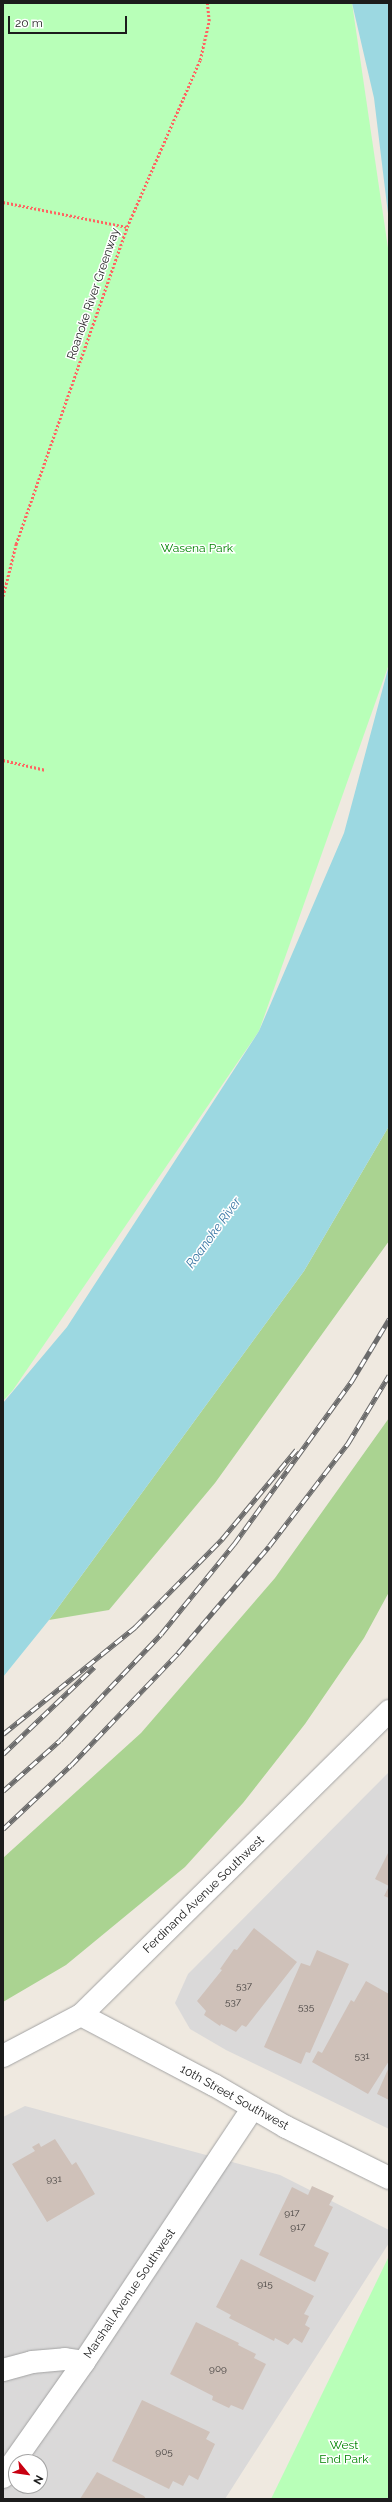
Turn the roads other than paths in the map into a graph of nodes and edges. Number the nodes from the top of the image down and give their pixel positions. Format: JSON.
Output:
{"nodes":[{"id":1,"x":389,"y":1711,"type":"edge"},
{"id":2,"x":81,"y":2015,"type":"junction"},
{"id":3,"x":3,"y":2056,"type":"edge"},
{"id":4,"x":253,"y":2108,"type":"junction"},
{"id":5,"x":389,"y":2178,"type":"edge"},
{"id":6,"x":84,"y":2362,"type":"junction"},
{"id":7,"x":3,"y":2370,"type":"edge"},
{"id":8,"x":3,"y":2477,"type":"edge"}],
"edges":[{"from":1,"to":2,"type":"street","name":"Ferdinand Avenue Southwest"},
{"from":2,"to":3,"type":"street","name":"Ferdinand Avenue Southwest"},
{"from":2,"to":4,"type":"street","name":"10th Street Southwest"},
{"from":4,"to":5,"type":"street","name":"10th Street Southwest"},
{"from":4,"to":6,"type":"street","name":"Marshall Avenue Southwest"},
{"from":6,"to":7,"type":"street"},
{"from":6,"to":8,"type":"street","name":"Marshall Avenue Southwest"}]}
